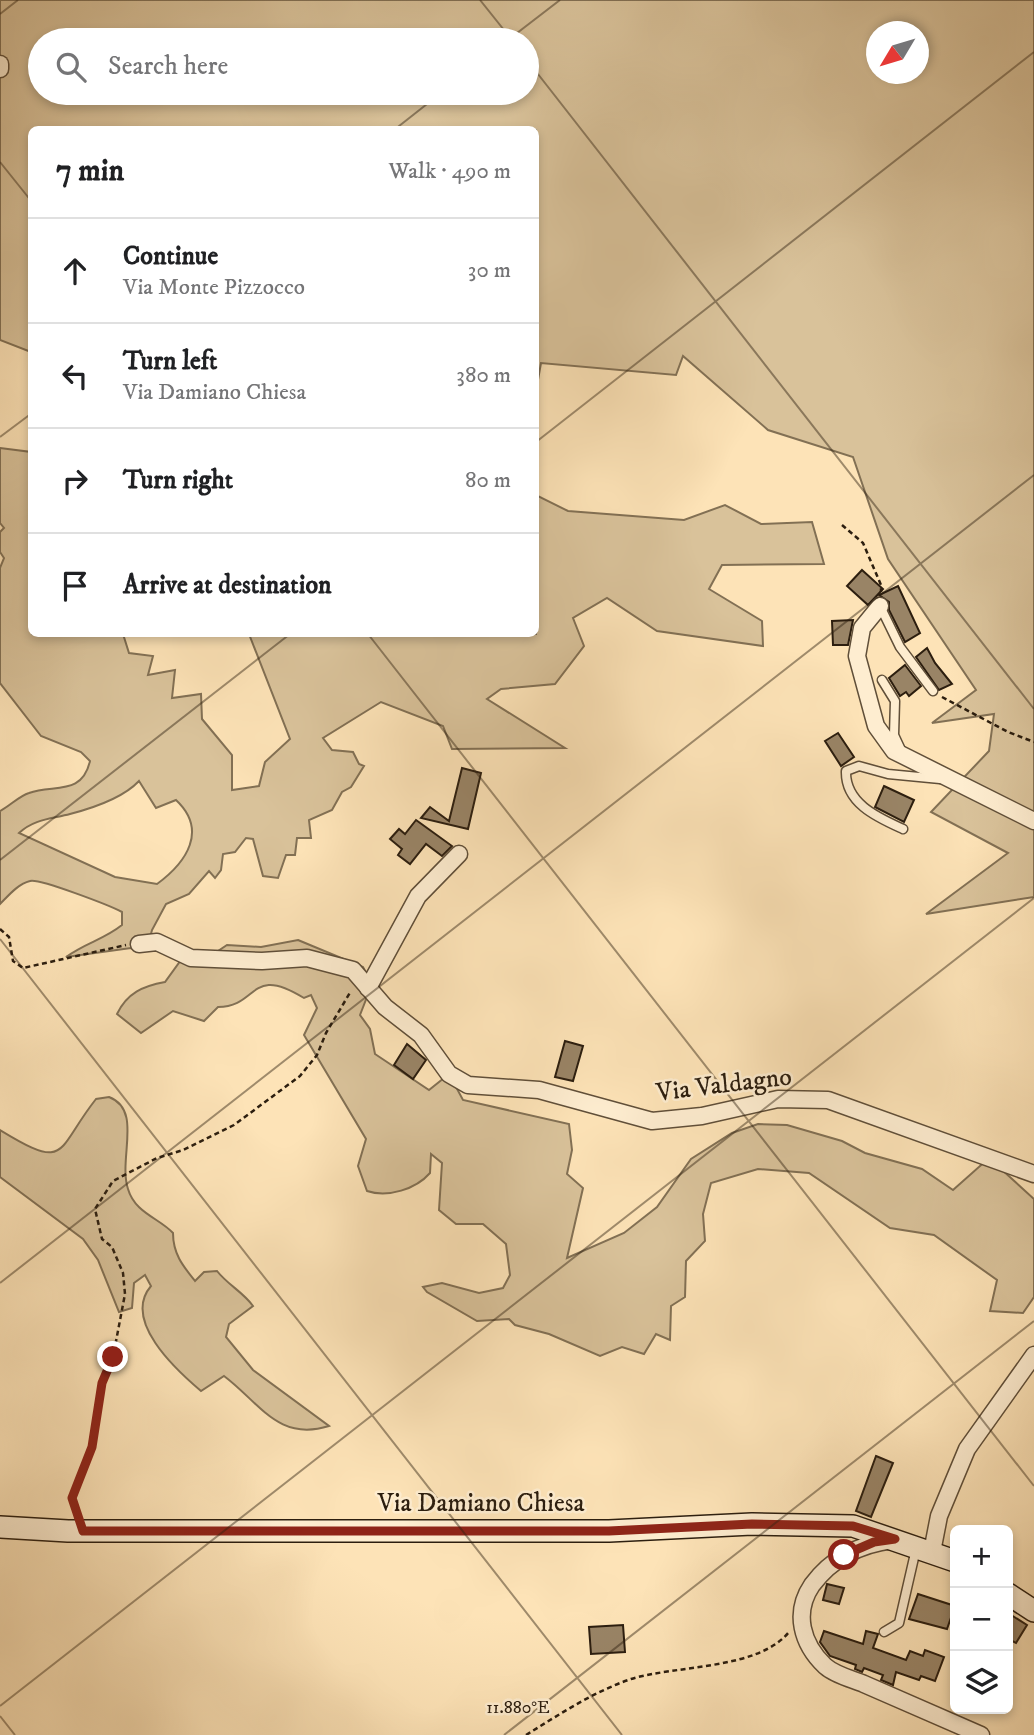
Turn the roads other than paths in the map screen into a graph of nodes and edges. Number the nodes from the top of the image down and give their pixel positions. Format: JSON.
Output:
{"nodes":[{"id":1,"x":880,"y":606,"type":"joint"},
{"id":2,"x":882,"y":680,"type":"dead end"},
{"id":3,"x":933,"y":691,"type":"road end"},
{"id":4,"x":904,"y":756,"type":"junction"},
{"id":5,"x":953,"y":780,"type":"junction"},
{"id":6,"x":1034,"y":821,"type":"edge"},
{"id":7,"x":904,"y":829,"type":"dead end"},
{"id":8,"x":459,"y":854,"type":"dead end"},
{"id":9,"x":139,"y":944,"type":"road end"},
{"id":10,"x":369,"y":988,"type":"junction"},
{"id":11,"x":1034,"y":1174,"type":"edge"},
{"id":12,"x":1034,"y":1355,"type":"edge"},
{"id":13,"x":0,"y":1527,"type":"edge"},
{"id":14,"x":895,"y":1539,"type":"junction"},
{"id":15,"x":924,"y":1549,"type":"junction"},
{"id":16,"x":950,"y":1559,"type":"edge"},
{"id":17,"x":1013,"y":1597,"type":"edge"},
{"id":18,"x":1034,"y":1611,"type":"edge"},
{"id":19,"x":884,"y":1632,"type":"dead end"},
{"id":20,"x":981,"y":1735,"type":"edge"}],
"edges":[{"from":1,"to":3,"type":"lane"},
{"from":1,"to":4,"type":"street"},
{"from":2,"to":4,"type":"lane"},
{"from":4,"to":5,"type":"street"},
{"from":5,"to":6,"type":"street"},
{"from":5,"to":7,"type":"lane"},
{"from":8,"to":10,"type":"street"},
{"from":9,"to":10,"type":"street","name":"Via Valdagno"},
{"from":10,"to":11,"type":"street","name":"Via Valdagno"},
{"from":12,"to":15,"type":"street"},
{"from":13,"to":14,"type":"street","name":"Via Damiano Chiesa"},
{"from":14,"to":15,"type":"street","name":"Via Damiano Chiesa"},
{"from":14,"to":20,"type":"street"},
{"from":15,"to":16,"type":"street","name":"Via Damiano Chiesa"},
{"from":15,"to":19,"type":"lane"},
{"from":17,"to":18,"type":"street"}]}
